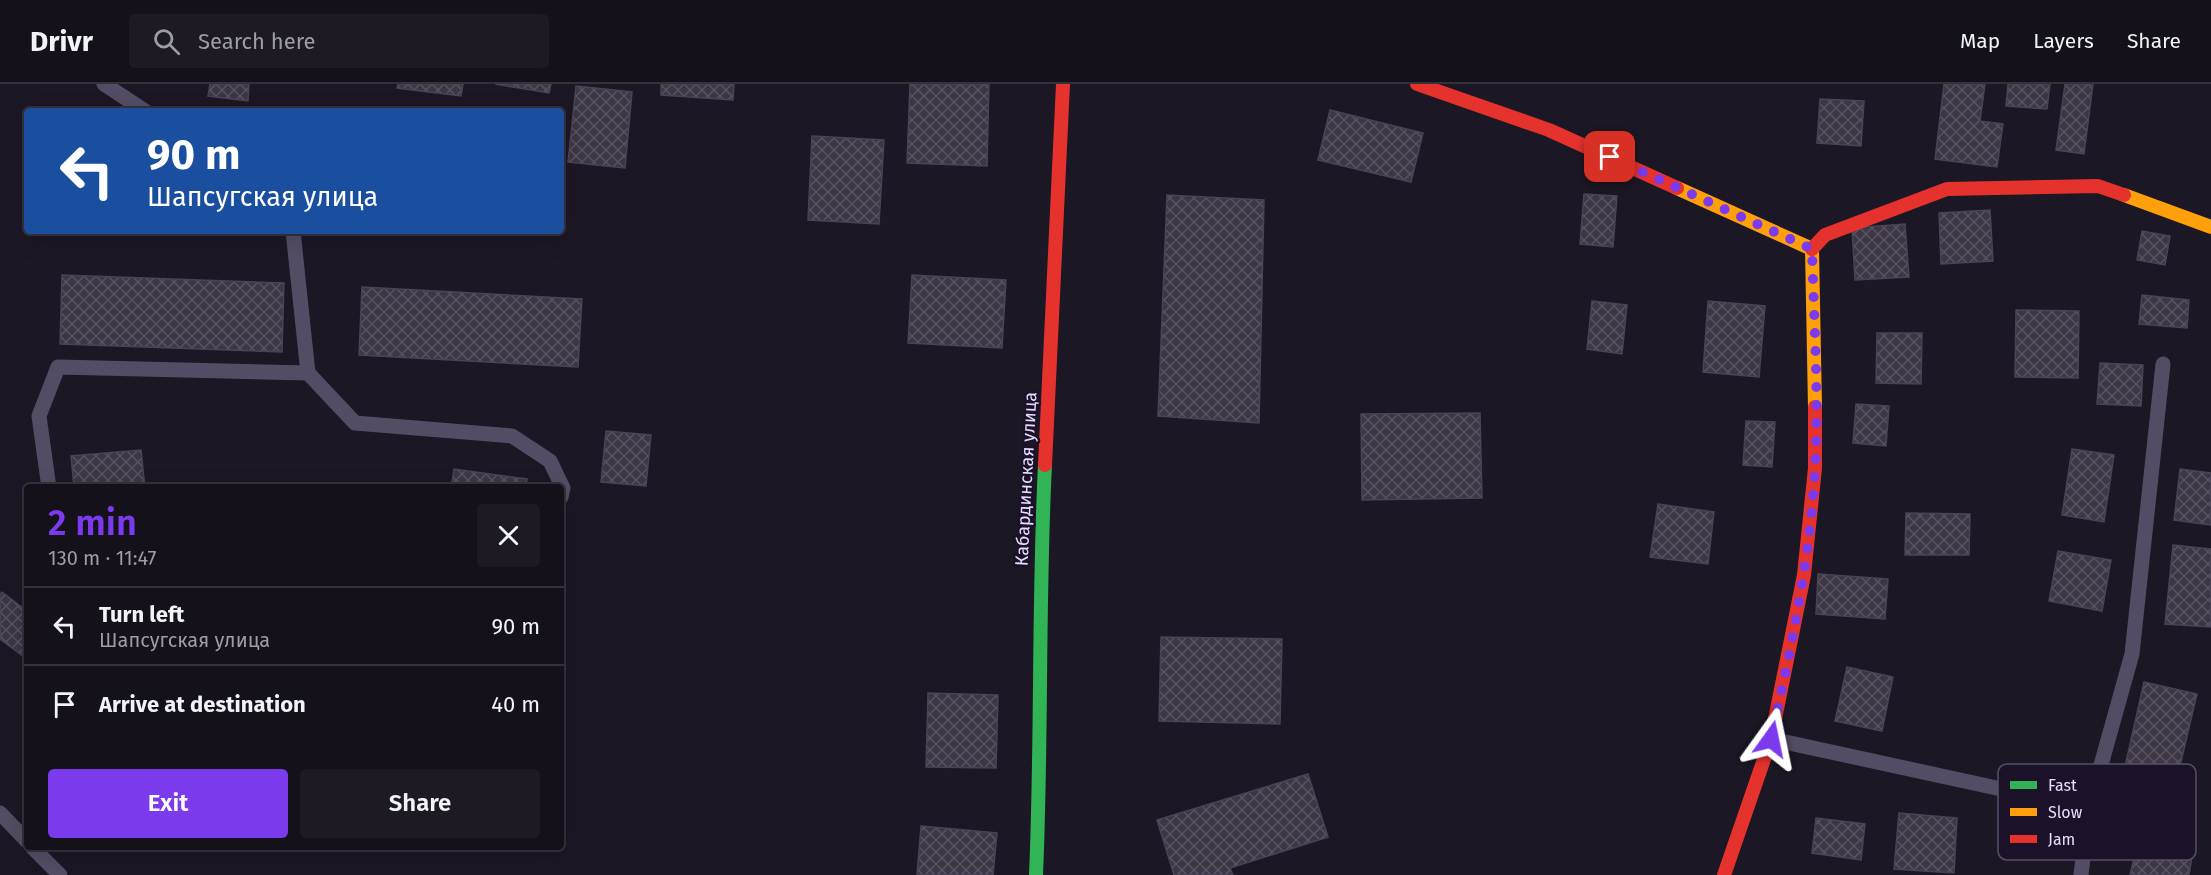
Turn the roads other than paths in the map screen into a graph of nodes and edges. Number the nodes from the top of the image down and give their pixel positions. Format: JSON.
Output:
{"nodes":[{"id":1,"x":104,"y":84,"type":"edge"},
{"id":2,"x":1063,"y":84,"type":"edge"},
{"id":3,"x":1417,"y":84,"type":"edge"},
{"id":4,"x":140,"y":108,"type":"edge"},
{"id":5,"x":2211,"y":227,"type":"edge"},
{"id":6,"x":293,"y":234,"type":"edge"},
{"id":7,"x":1812,"y":249,"type":"junction"},
{"id":8,"x":2163,"y":364,"type":"dead end"},
{"id":9,"x":308,"y":373,"type":"junction"},
{"id":10,"x":48,"y":484,"type":"edge"},
{"id":11,"x":561,"y":484,"type":"edge"},
{"id":12,"x":1771,"y":739,"type":"junction"},
{"id":13,"x":2101,"y":764,"type":"edge"},
{"id":14,"x":1998,"y":788,"type":"edge"},
{"id":15,"x":0,"y":813,"type":"edge"},
{"id":16,"x":24,"y":838,"type":"edge"},
{"id":17,"x":35,"y":850,"type":"edge"},
{"id":18,"x":2083,"y":860,"type":"edge"},
{"id":19,"x":60,"y":875,"type":"edge"},
{"id":20,"x":1036,"y":875,"type":"edge"},
{"id":21,"x":1724,"y":875,"type":"edge"},
{"id":22,"x":2081,"y":875,"type":"edge"}],
"edges":[{"from":1,"to":4,"type":"lane"},
{"from":2,"to":20,"type":"street","name":"Кабардинская улица"},
{"from":3,"to":7,"type":"street"},
{"from":5,"to":7,"type":"street"},
{"from":6,"to":9,"type":"lane"},
{"from":7,"to":12,"type":"street"},
{"from":8,"to":13,"type":"lane"},
{"from":9,"to":10,"type":"lane"},
{"from":9,"to":11,"type":"lane"},
{"from":12,"to":14,"type":"lane"},
{"from":12,"to":21,"type":"street"},
{"from":15,"to":16,"type":"lane"},
{"from":17,"to":19,"type":"lane"},
{"from":18,"to":22,"type":"lane"}]}
